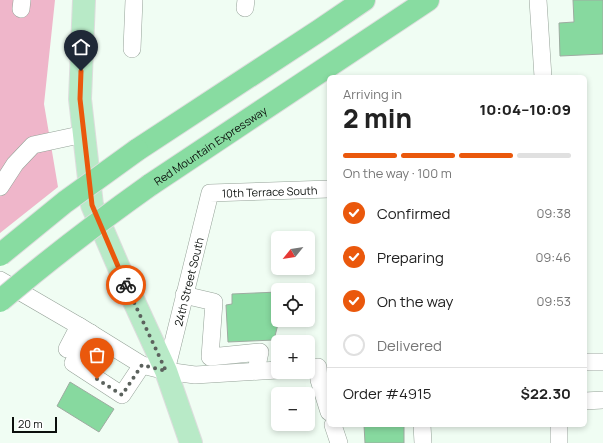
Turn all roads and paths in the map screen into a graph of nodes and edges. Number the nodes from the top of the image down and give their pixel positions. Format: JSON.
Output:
{"nodes":[{"id":1,"x":84,"y":0,"type":"edge"},
{"id":2,"x":134,"y":0,"type":"edge"},
{"id":3,"x":364,"y":0,"type":"edge"},
{"id":4,"x":428,"y":0,"type":"edge"},
{"id":5,"x":538,"y":0,"type":"edge"},
{"id":6,"x":132,"y":49,"type":"dead end"},
{"id":7,"x":543,"y":75,"type":"edge"},
{"id":8,"x":84,"y":134,"type":"junction"},
{"id":9,"x":0,"y":187,"type":"edge"},
{"id":10,"x":327,"y":189,"type":"edge"},
{"id":11,"x":210,"y":193,"type":"joint"},
{"id":12,"x":0,"y":254,"type":"edge"},
{"id":13,"x":0,"y":280,"type":"edge"},
{"id":14,"x":184,"y":295,"type":"junction"},
{"id":15,"x":0,"y":301,"type":"edge"},
{"id":16,"x":85,"y":329,"type":"junction"},
{"id":17,"x":67,"y":349,"type":"dead end"},
{"id":18,"x":210,"y":357,"type":"junction"},
{"id":19,"x":587,"y":362,"type":"edge"},
{"id":20,"x":603,"y":362,"type":"edge"},
{"id":21,"x":142,"y":365,"type":"junction"},
{"id":22,"x":318,"y":367,"type":"edge"},
{"id":23,"x":271,"y":370,"type":"edge"},
{"id":24,"x":166,"y":371,"type":"junction"},
{"id":25,"x":256,"y":371,"type":"junction"},
{"id":26,"x":209,"y":374,"type":"junction"},
{"id":27,"x":603,"y":400,"type":"edge"},
{"id":28,"x":587,"y":401,"type":"edge"},
{"id":29,"x":327,"y":406,"type":"edge"},
{"id":30,"x":334,"y":427,"type":"edge"},
{"id":31,"x":422,"y":427,"type":"edge"},
{"id":32,"x":559,"y":427,"type":"edge"},
{"id":33,"x":191,"y":443,"type":"edge"},
{"id":34,"x":339,"y":443,"type":"edge"},
{"id":35,"x":423,"y":443,"type":"edge"},
{"id":36,"x":559,"y":443,"type":"edge"}],
"edges":[{"from":1,"to":8,"type":"main road"},
{"from":2,"to":6,"type":"street"},
{"from":3,"to":12,"type":"highway","bridge":true},
{"from":4,"to":15,"type":"highway","name":"Red Mountain Expressway","bridge":true},
{"from":5,"to":7,"type":"street"},
{"from":8,"to":9,"type":"street"},
{"from":8,"to":24,"type":"main road"},
{"from":10,"to":11,"type":"street","name":"10th Terrace South"},
{"from":11,"to":14,"type":"street","name":"24th Street South"},
{"from":13,"to":16,"type":"street"},
{"from":14,"to":18,"type":"street"},
{"from":14,"to":24,"type":"street","name":"24th Street South"},
{"from":16,"to":17,"type":"street"},
{"from":16,"to":21,"type":"street"},
{"from":16,"to":21,"type":"street"},
{"from":18,"to":25,"type":"street"},
{"from":18,"to":26,"type":"street"},
{"from":19,"to":20,"type":"street"},
{"from":21,"to":24,"type":"street"},
{"from":22,"to":29,"type":"street"},
{"from":23,"to":25,"type":"street"},
{"from":24,"to":26,"type":"street"},
{"from":24,"to":33,"type":"main road"},
{"from":25,"to":26,"type":"street"},
{"from":27,"to":28,"type":"street"},
{"from":30,"to":34,"type":"street"},
{"from":31,"to":35,"type":"street"},
{"from":32,"to":36,"type":"street"}]}
